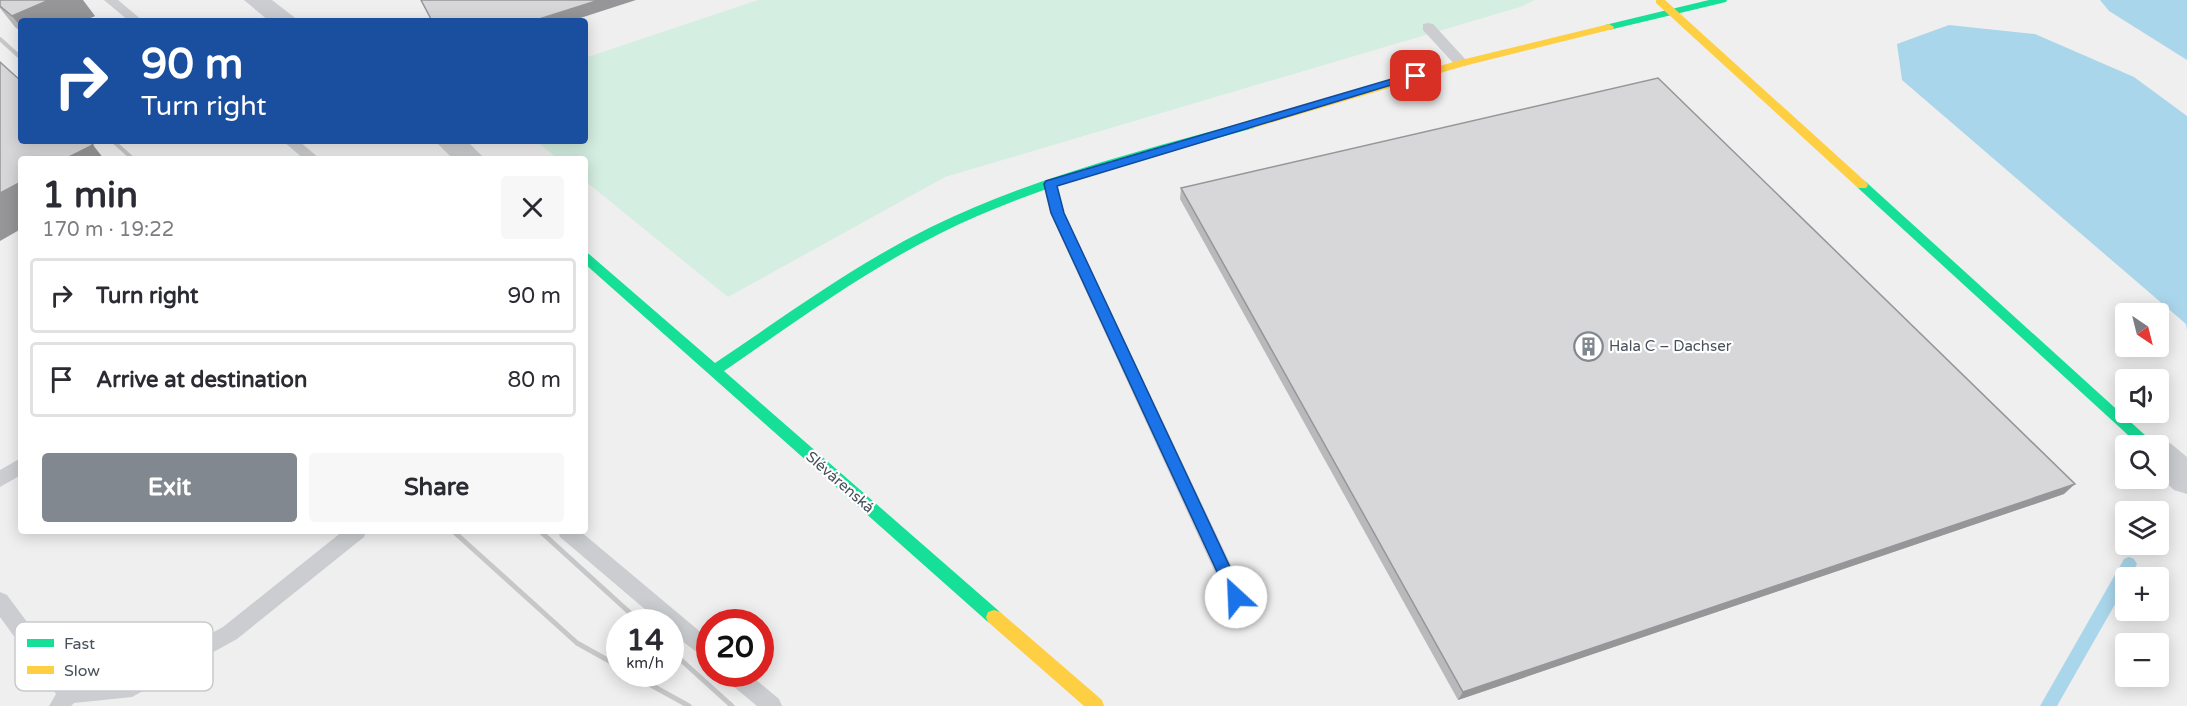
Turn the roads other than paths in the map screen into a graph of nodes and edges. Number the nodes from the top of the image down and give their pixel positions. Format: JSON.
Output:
{"nodes":[{"id":1,"x":110,"y":0,"type":"edge"},
{"id":2,"x":256,"y":0,"type":"edge"},
{"id":3,"x":1659,"y":0,"type":"edge"},
{"id":4,"x":1722,"y":0,"type":"edge"},
{"id":5,"x":1672,"y":12,"type":"junction"},
{"id":6,"x":133,"y":18,"type":"edge"},
{"id":7,"x":282,"y":18,"type":"edge"},
{"id":8,"x":1428,"y":27,"type":"dead end"},
{"id":9,"x":1461,"y":63,"type":"junction"},
{"id":10,"x":294,"y":144,"type":"edge"},
{"id":11,"x":453,"y":144,"type":"edge"},
{"id":12,"x":309,"y":156,"type":"edge"},
{"id":13,"x":467,"y":156,"type":"edge"},
{"id":14,"x":1050,"y":184,"type":"junction"},
{"id":15,"x":588,"y":260,"type":"edge"},
{"id":16,"x":714,"y":371,"type":"junction"},
{"id":17,"x":2138,"y":435,"type":"edge"},
{"id":18,"x":2169,"y":463,"type":"edge"},
{"id":19,"x":18,"y":467,"type":"edge"},
{"id":20,"x":2187,"y":479,"type":"edge"},
{"id":21,"x":0,"y":480,"type":"edge"},
{"id":22,"x":353,"y":534,"type":"edge"},
{"id":23,"x":571,"y":534,"type":"edge"},
{"id":24,"x":1236,"y":597,"type":"dead end"},
{"id":25,"x":0,"y":601,"type":"edge"},
{"id":26,"x":15,"y":625,"type":"edge"},
{"id":27,"x":696,"y":641,"type":"edge"},
{"id":28,"x":213,"y":642,"type":"edge"},
{"id":29,"x":749,"y":687,"type":"edge"},
{"id":30,"x":111,"y":691,"type":"edge"},
{"id":31,"x":63,"y":700,"type":"edge"},
{"id":32,"x":772,"y":706,"type":"edge"},
{"id":33,"x":1096,"y":706,"type":"edge"}],
"edges":[{"from":1,"to":6,"type":"lane"},
{"from":2,"to":7,"type":"street"},
{"from":3,"to":5,"type":"street"},
{"from":4,"to":5,"type":"street"},
{"from":5,"to":9,"type":"street"},
{"from":5,"to":17,"type":"street"},
{"from":8,"to":9,"type":"lane"},
{"from":9,"to":14,"type":"street"},
{"from":10,"to":12,"type":"lane"},
{"from":11,"to":13,"type":"street"},
{"from":14,"to":16,"type":"street"},
{"from":14,"to":24,"type":"lane"},
{"from":15,"to":16,"type":"street","name":"Slévárenská"},
{"from":16,"to":33,"type":"street","name":"Slévárenská"},
{"from":18,"to":20,"type":"street"},
{"from":19,"to":21,"type":"lane"},
{"from":22,"to":28,"type":"lane"},
{"from":23,"to":27,"type":"lane"},
{"from":25,"to":26,"type":"lane"},
{"from":29,"to":32,"type":"lane"},
{"from":30,"to":31,"type":"lane"}]}
